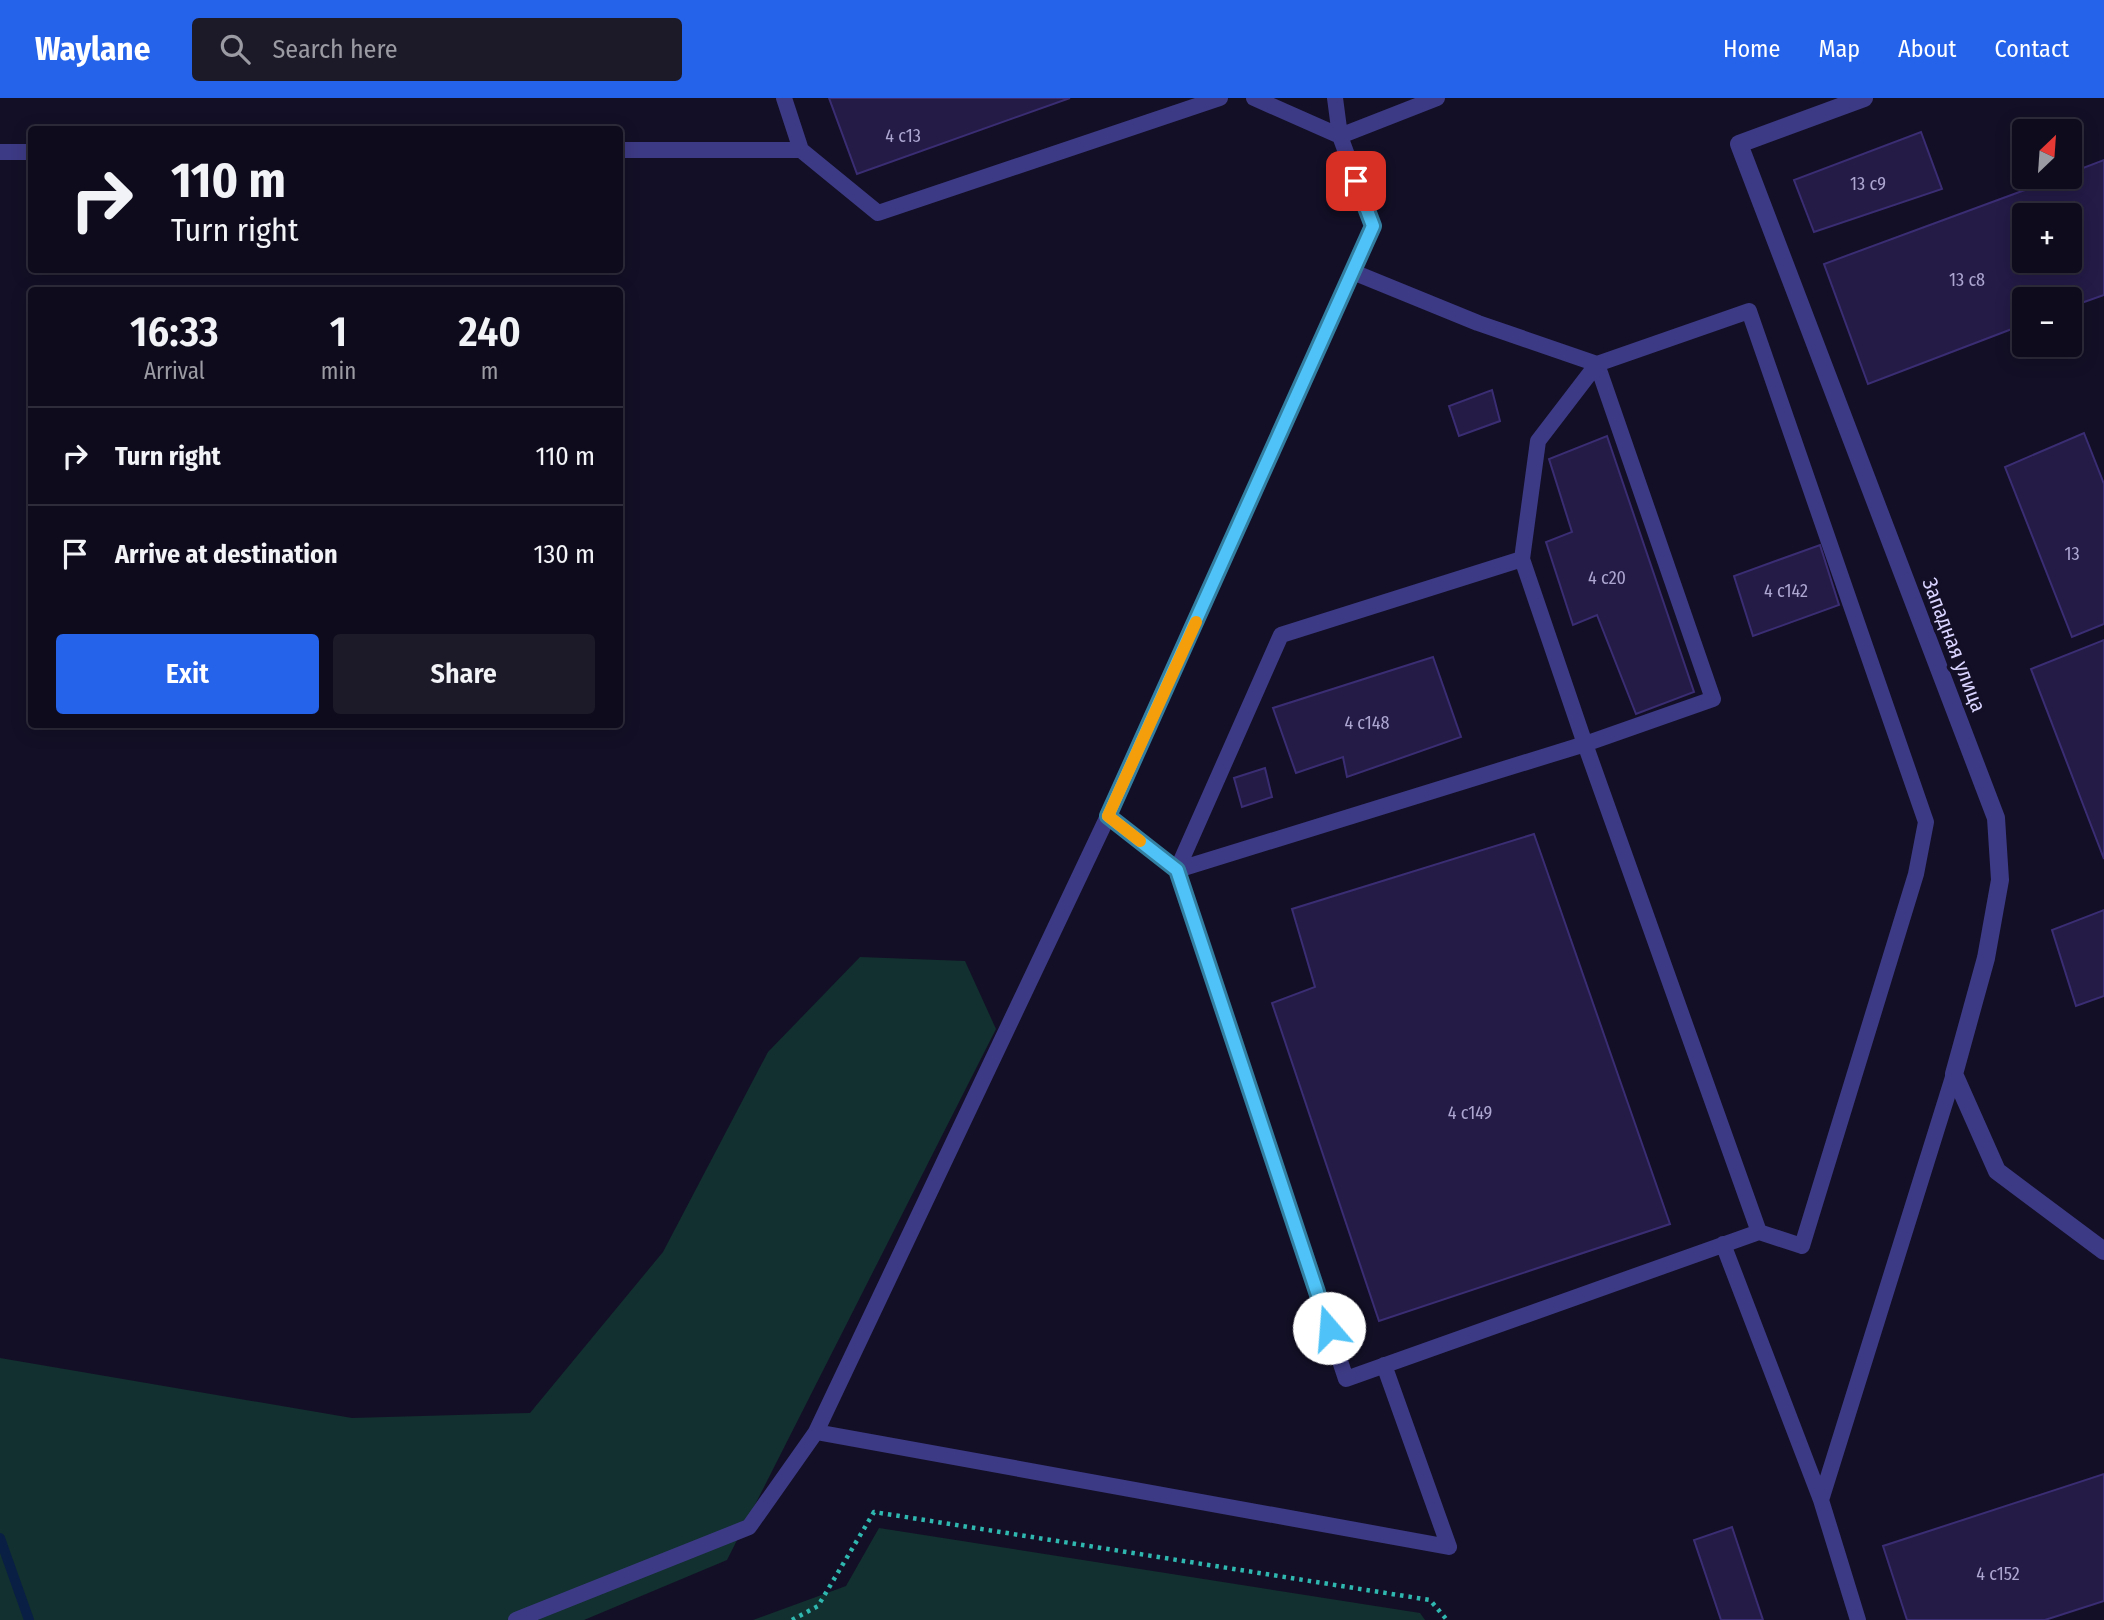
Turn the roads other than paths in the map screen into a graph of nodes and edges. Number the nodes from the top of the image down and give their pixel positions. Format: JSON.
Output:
{"nodes":[{"id":1,"x":784,"y":98,"type":"edge"},
{"id":2,"x":1220,"y":98,"type":"edge"},
{"id":3,"x":1254,"y":98,"type":"edge"},
{"id":4,"x":1335,"y":98,"type":"edge"},
{"id":5,"x":1437,"y":98,"type":"edge"},
{"id":6,"x":1864,"y":98,"type":"edge"},
{"id":7,"x":1340,"y":135,"type":"junction"},
{"id":8,"x":623,"y":150,"type":"edge"},
{"id":9,"x":801,"y":150,"type":"junction"},
{"id":10,"x":0,"y":152,"type":"edge"},
{"id":11,"x":28,"y":152,"type":"edge"},
{"id":12,"x":1353,"y":272,"type":"junction"},
{"id":13,"x":1597,"y":364,"type":"junction"},
{"id":14,"x":1522,"y":559,"type":"junction"},
{"id":15,"x":1584,"y":744,"type":"junction"},
{"id":16,"x":1108,"y":816,"type":"junction"},
{"id":17,"x":1177,"y":870,"type":"junction"},
{"id":18,"x":1954,"y":1074,"type":"junction"},
{"id":19,"x":1759,"y":1232,"type":"junction"},
{"id":20,"x":1723,"y":1244,"type":"junction"},
{"id":21,"x":2104,"y":1251,"type":"edge"},
{"id":22,"x":1384,"y":1365,"type":"junction"},
{"id":23,"x":816,"y":1432,"type":"junction"},
{"id":24,"x":1821,"y":1500,"type":"junction"},
{"id":25,"x":516,"y":1620,"type":"edge"},
{"id":26,"x":1858,"y":1620,"type":"edge"}],
"edges":[{"from":1,"to":9,"type":"lane"},
{"from":2,"to":9,"type":"lane"},
{"from":3,"to":7,"type":"lane"},
{"from":4,"to":7,"type":"lane"},
{"from":5,"to":7,"type":"lane"},
{"from":6,"to":18,"type":"street","name":"Западная улица"},
{"from":7,"to":12,"type":"lane"},
{"from":8,"to":9,"type":"lane"},
{"from":10,"to":11,"type":"lane"},
{"from":12,"to":13,"type":"lane"},
{"from":12,"to":16,"type":"lane"},
{"from":13,"to":14,"type":"lane"},
{"from":13,"to":15,"type":"lane"},
{"from":13,"to":19,"type":"lane"},
{"from":14,"to":15,"type":"lane"},
{"from":14,"to":17,"type":"lane"},
{"from":15,"to":17,"type":"lane"},
{"from":15,"to":19,"type":"lane"},
{"from":16,"to":17,"type":"lane"},
{"from":16,"to":23,"type":"lane"},
{"from":17,"to":22,"type":"lane"},
{"from":18,"to":21,"type":"street"},
{"from":18,"to":24,"type":"lane"},
{"from":19,"to":20,"type":"lane"},
{"from":20,"to":22,"type":"lane"},
{"from":20,"to":24,"type":"lane"},
{"from":22,"to":23,"type":"lane"},
{"from":23,"to":25,"type":"lane"},
{"from":24,"to":26,"type":"lane"}]}
